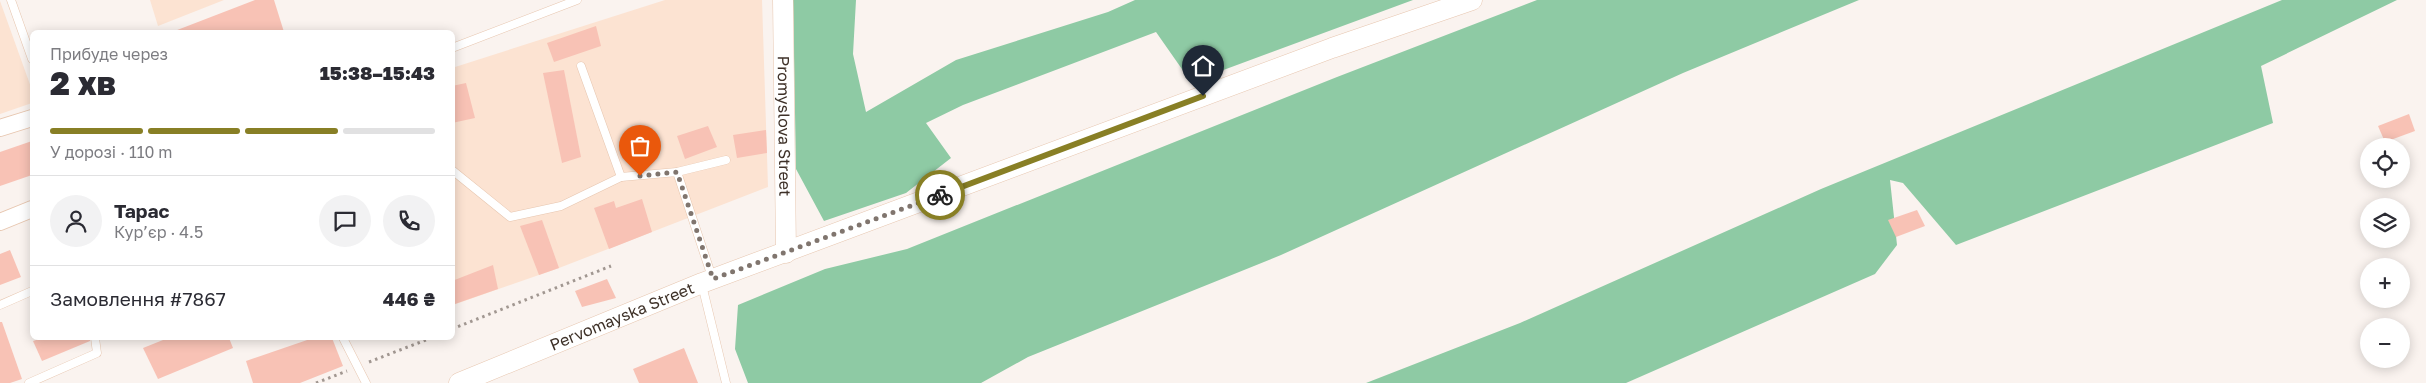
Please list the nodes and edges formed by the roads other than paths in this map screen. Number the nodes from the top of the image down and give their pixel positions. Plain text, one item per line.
1 (11, 0) edge
2 (577, 0) edge
3 (784, 0) edge
4 (1472, 0) edge
5 (455, 47) edge
6 (30, 53) edge
7 (581, 66) dead end
8 (30, 119) edge
9 (0, 128) edge
10 (726, 160) dead end
11 (455, 172) edge
12 (677, 172) junction
13 (620, 178) junction
14 (30, 210) edge
15 (0, 222) edge
16 (786, 253) junction
17 (707, 281) junction
18 (30, 292) edge
19 (0, 304) edge
20 (95, 340) edge
21 (344, 340) edge
22 (32, 382) edge
23 (723, 382) edge
24 (366, 383) edge
25 (459, 383) edge

1 - 6 lane
2 - 5 lane
3 - 16 street, Promyslova Street
4 - 16 street, Pervomayska Street
7 - 13 lane
8 - 9 street
10 - 12 lane
11 - 13 lane
12 - 13 lane
12 - 17 lane
14 - 15 street
16 - 17 street, Pervomayska Street
17 - 23 lane
17 - 25 street, Pervomayska Street
18 - 19 lane
20 - 22 lane
21 - 24 lane

